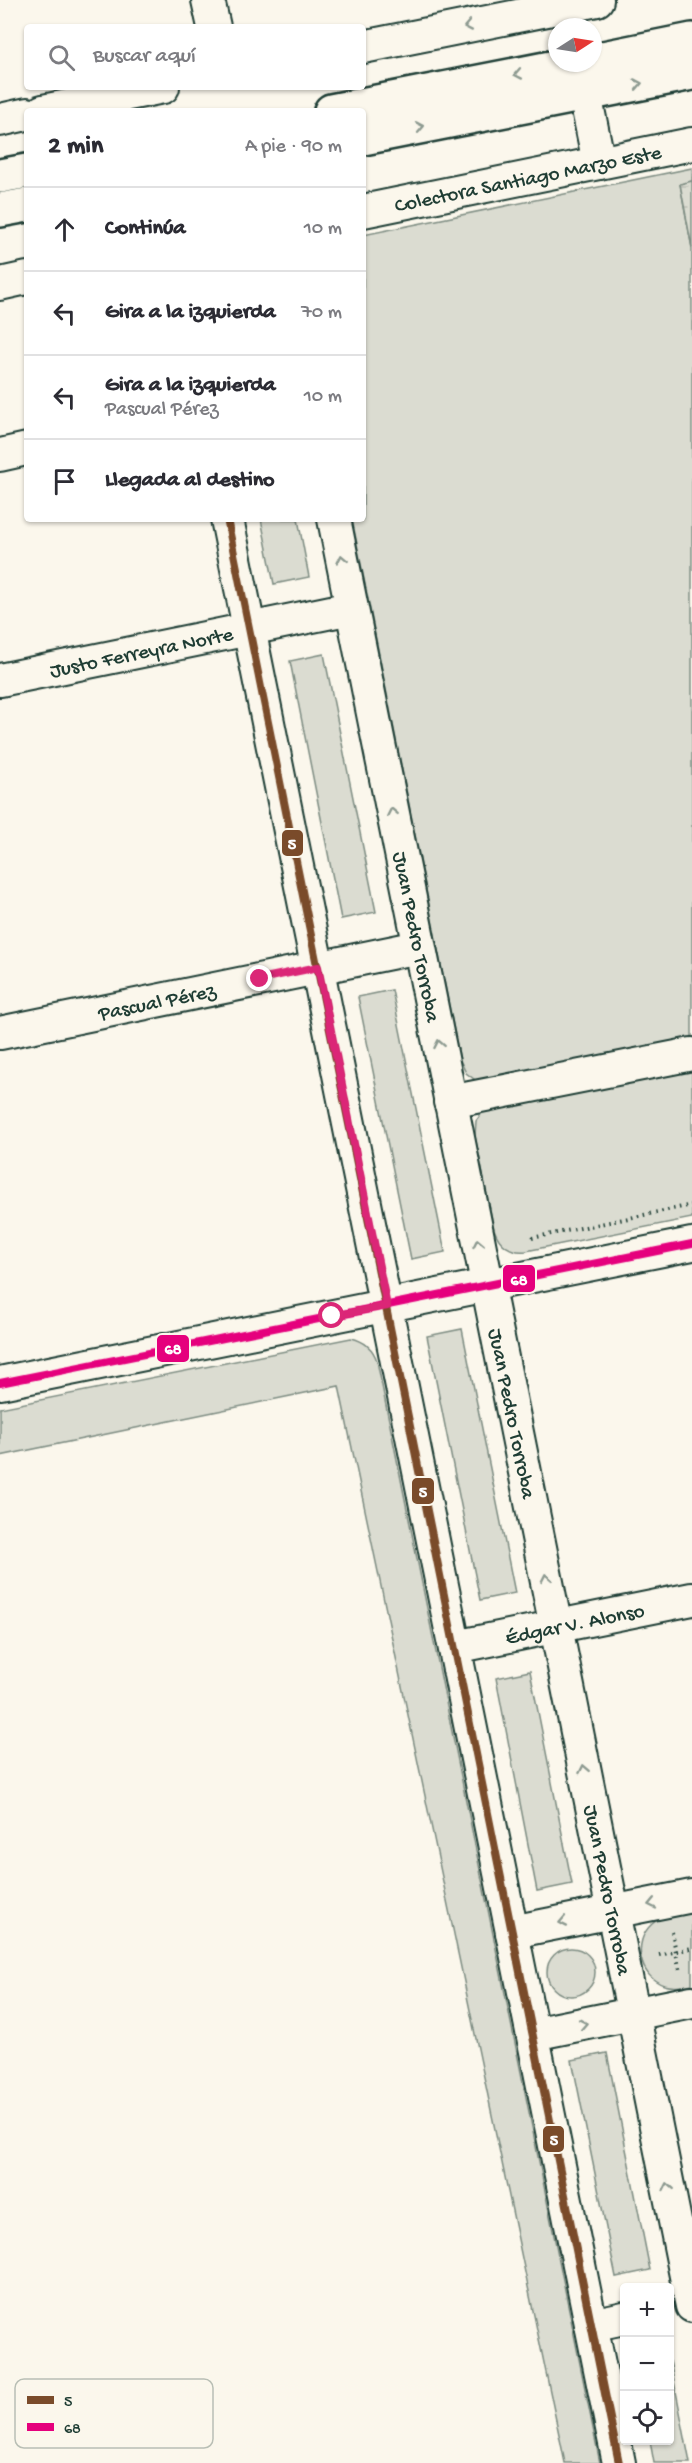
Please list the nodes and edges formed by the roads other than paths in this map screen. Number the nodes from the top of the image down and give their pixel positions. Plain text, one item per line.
1 (208, 0) edge
2 (597, 0) edge
3 (568, 17) edge
4 (213, 24) edge
5 (692, 40) edge
6 (366, 47) edge
7 (602, 58) edge
8 (548, 69) edge
9 (579, 72) edge
10 (692, 74) edge
11 (148, 90) edge
12 (585, 94) junction
13 (58, 108) edge
14 (346, 108) edge
15 (24, 115) edge
16 (0, 120) edge
17 (366, 137) edge
18 (692, 144) edge
19 (599, 163) junction
20 (24, 172) edge
21 (0, 176) edge
22 (24, 206) edge
23 (0, 210) edge
24 (366, 210) edge
25 (24, 279) edge
26 (0, 284) edge
27 (24, 450) edge
28 (0, 455) edge
29 (228, 522) edge
30 (335, 522) edge
31 (351, 608) junction
32 (249, 629) junction
33 (0, 680) edge
34 (419, 947) junction
35 (318, 967) junction
36 (0, 1033) edge
37 (692, 1054) edge
38 (450, 1102) junction
39 (692, 1244) edge
40 (487, 1285) junction
41 (387, 1306) junction
42 (0, 1383) edge
43 (692, 1599) edge
44 (555, 1627) junction
45 (455, 1647) junction
46 (692, 1896) edge
47 (613, 1912) junction
48 (512, 1932) junction
49 (686, 1988) edge
50 (633, 2014) junction
51 (533, 2034) junction
52 (692, 2305) edge
53 (674, 2308) edge
54 (620, 2319) edge
55 (591, 2325) junction
56 (619, 2463) edge

1 - 4 street
2 - 3 street
3 -> 6 street
5 - 7 highway
8 -> 14 highway
9 - 12 street
12 -> 10 highway
11 - 13 street
17 -> 12 highway
12 - 19 street
15 - 16 street
18 - 19 street, Colectora Santiago Marzo Este
19 - 24 street, Colectora Santiago Marzo Este
20 - 21 highway
22 - 23 highway
25 - 26 street
27 - 28 street
29 - 32 street
31 -> 30 street, Juan Pedro Torroba
31 - 32 street, Justo Ferreyra Norte
34 -> 31 street, Juan Pedro Torroba
32 - 33 street, Justo Ferreyra Norte
32 - 35 street
34 - 35 street, Pascual Pérez
38 -> 34 street, Juan Pedro Torroba
35 - 36 street, Pascual Pérez
35 - 41 street
37 - 38 street
40 -> 38 street, Juan Pedro Torroba
39 - 40 street
40 - 41 street
44 -> 40 street, Juan Pedro Torroba
41 - 42 street
41 - 45 street
43 - 44 street, Édgar V. Alonso
44 - 45 street, Édgar V. Alonso
47 -> 44 street, Juan Pedro Torroba
45 - 48 street
46 -> 47 street
47 -> 48 street
47 - 50 street, Juan Pedro Torroba
48 - 51 street
49 - 50 street
51 -> 50 street
52 -> 50 street, Juan Pedro Torroba
51 - 55 street
52 - 53 street
54 - 55 street
55 - 56 street

